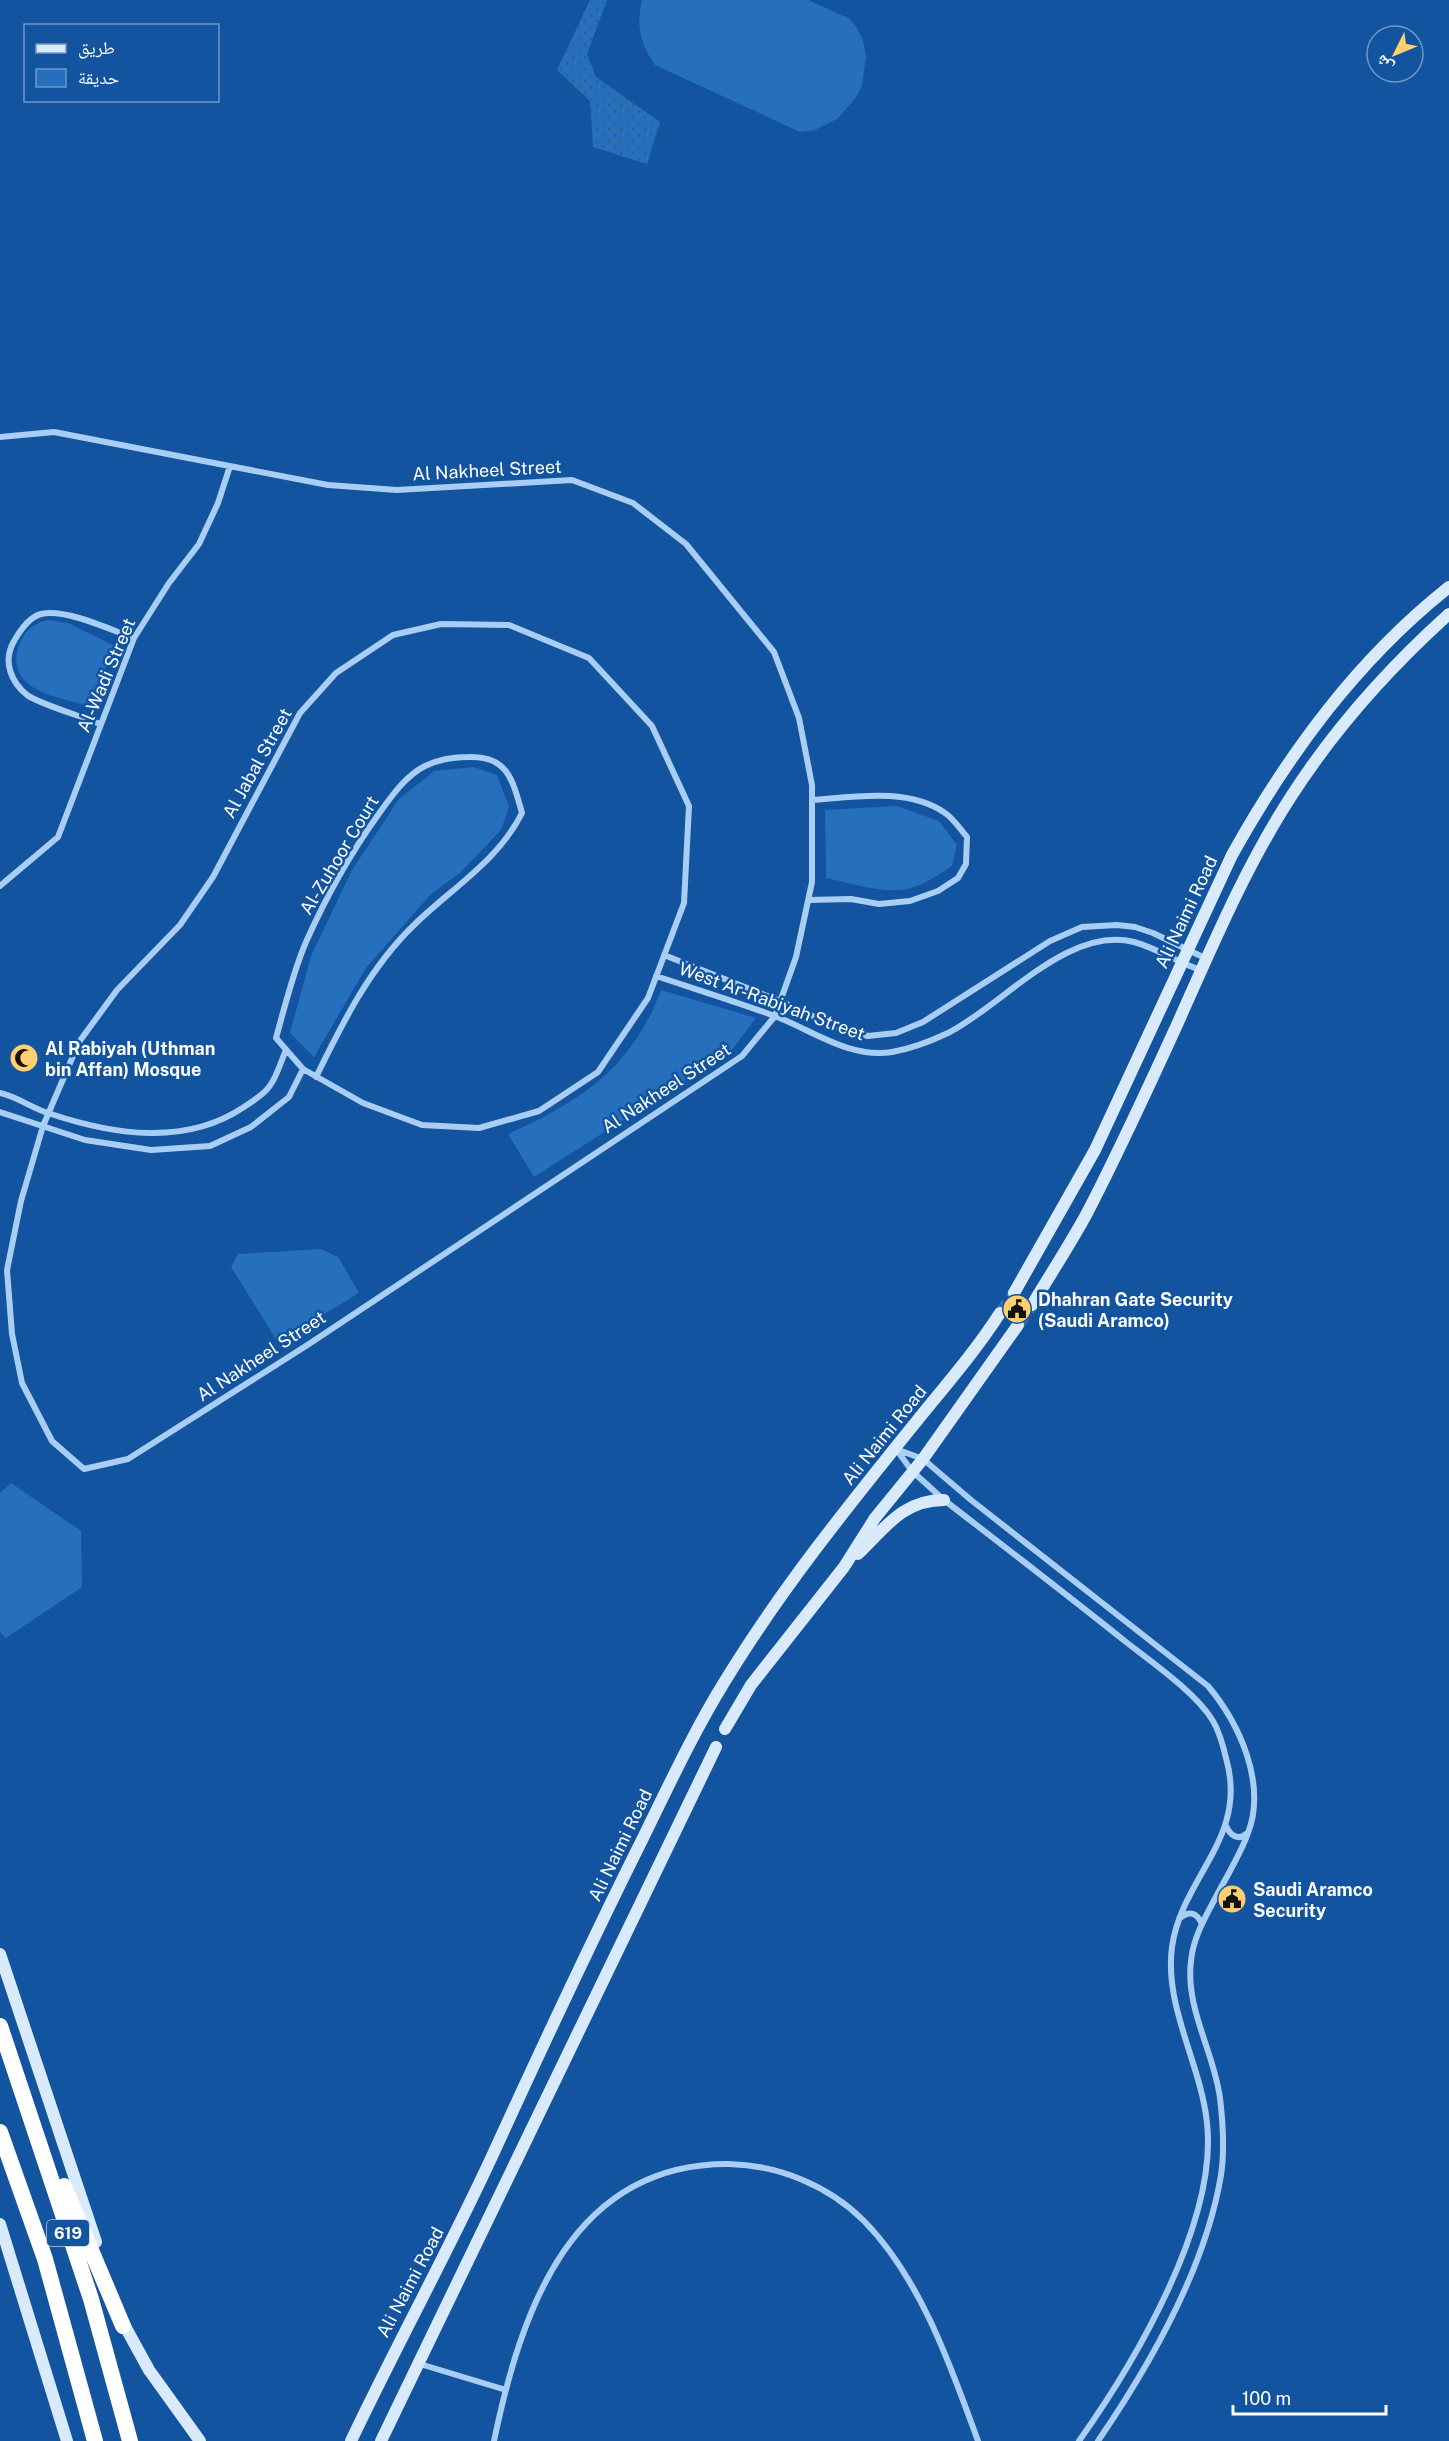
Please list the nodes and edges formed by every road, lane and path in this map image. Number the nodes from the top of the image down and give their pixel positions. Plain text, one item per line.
1 (0, 437) edge
2 (230, 466) junction
3 (1449, 587) edge
4 (1449, 614) edge
5 (134, 638) junction
6 (100, 724) junction
7 (812, 800) junction
8 (0, 886) edge
9 (808, 900) junction
10 (1188, 950) junction
11 (664, 955) junction
12 (1181, 964) junction
13 (1204, 965) junction
14 (656, 976) junction
15 (780, 1001) junction
16 (775, 1016) junction
17 (286, 1050) junction
18 (303, 1069) junction
19 (316, 1077) junction
20 (0, 1093) edge
21 (0, 1113) edge
22 (48, 1113) junction
23 (43, 1126) junction
24 (1029, 1268) junction
25 (1048, 1279) junction
26 (1014, 1293) tunnel mouth
27 (1032, 1305) tunnel mouth
28 (1000, 1313) tunnel mouth
29 (1018, 1325) tunnel mouth
30 (991, 1327) junction
31 (1009, 1339) junction
32 (896, 1449) junction
33 (923, 1459) junction
34 (912, 1471) junction
35 (944, 1500) junction
36 (844, 1567) junction
37 (725, 1729) dead end
38 (716, 1747) dead end
39 (1226, 1826) junction
40 (1248, 1833) junction
41 (1179, 1919) junction
42 (1202, 1924) junction
43 (0, 1954) edge
44 (0, 2026) edge
45 (8, 2049) junction
46 (0, 2132) edge
47 (0, 2224) edge
48 (123, 2326) junction
49 (420, 2364) junction
50 (506, 2390) junction
51 (978, 2439) edge
52 (67, 2441) edge
53 (93, 2441) edge
54 (130, 2441) edge
55 (200, 2441) edge
56 (351, 2441) edge
57 (381, 2441) edge
58 (494, 2441) edge
59 (1079, 2441) edge
60 (1098, 2441) edge

1 - 2 street, Al Nakheel Street
2 - 5 street, Al-Wadi Street
2 - 7 street, Al Nakheel Street
3 - 10 main road, Ali Naimi Road
4 - 13 main road
5 - 6 street, Al-Wadi Street
5 - 6 street
6 - 8 street, Al-Wadi Street
7 - 9 street, Al Nakheel Street
7 - 9 street
9 - 15 street, Al Nakheel Street
10 - 12 main road, Ali Naimi Road
10 - 13 street, West Ar-Rabiyah Street
10 - 15 street, West Ar-Rabiyah Street
11 - 14 street, Al Jabal Street
11 - 15 street, West Ar-Rabiyah Street
11 - 22 street, Al Jabal Street
12 - 13 street, West Ar-Rabiyah Street
12 - 16 street, West Ar-Rabiyah Street
12 - 24 main road, Ali Naimi Road
13 - 25 main road
14 - 16 street, West Ar-Rabiyah Street
14 - 19 street, Al Jabal Street
15 - 16 street, Al Nakheel Street
16 - 23 street, Al Nakheel Street
17 - 18 street, Al-Zuhoor Court
17 - 19 street, Al-Zuhoor Court
17 - 22 street
18 - 19 street, Al Jabal Street
18 - 23 street
20 - 22 street
21 - 23 street
22 - 23 street, Al Jabal Street
24 - 25 main road
24 - 26 main road, Ali Naimi Road
25 - 27 main road
28 - 30 main road, Ali Naimi Road
29 - 31 main road
30 - 31 main road
30 - 32 main road, Ali Naimi Road
31 - 33 main road
32 - 33 street
32 - 34 street
32 - 56 main road, Ali Naimi Road
33 - 34 main road
33 - 40 street
34 - 35 street
34 - 36 main road
35 - 36 main road
35 - 39 street
36 - 37 main road
38 - 49 main road
39 - 40 street
39 - 41 street
40 - 42 street
41 - 42 street
41 - 59 street
42 - 60 street
43 - 48 main road
44 - 45 highway, 619
45 - 48 highway
45 - 54 highway, 619
46 - 53 highway, 619
47 - 52 main road
48 - 55 main road
49 - 50 street
49 - 57 main road
50 - 51 street
50 - 58 street

